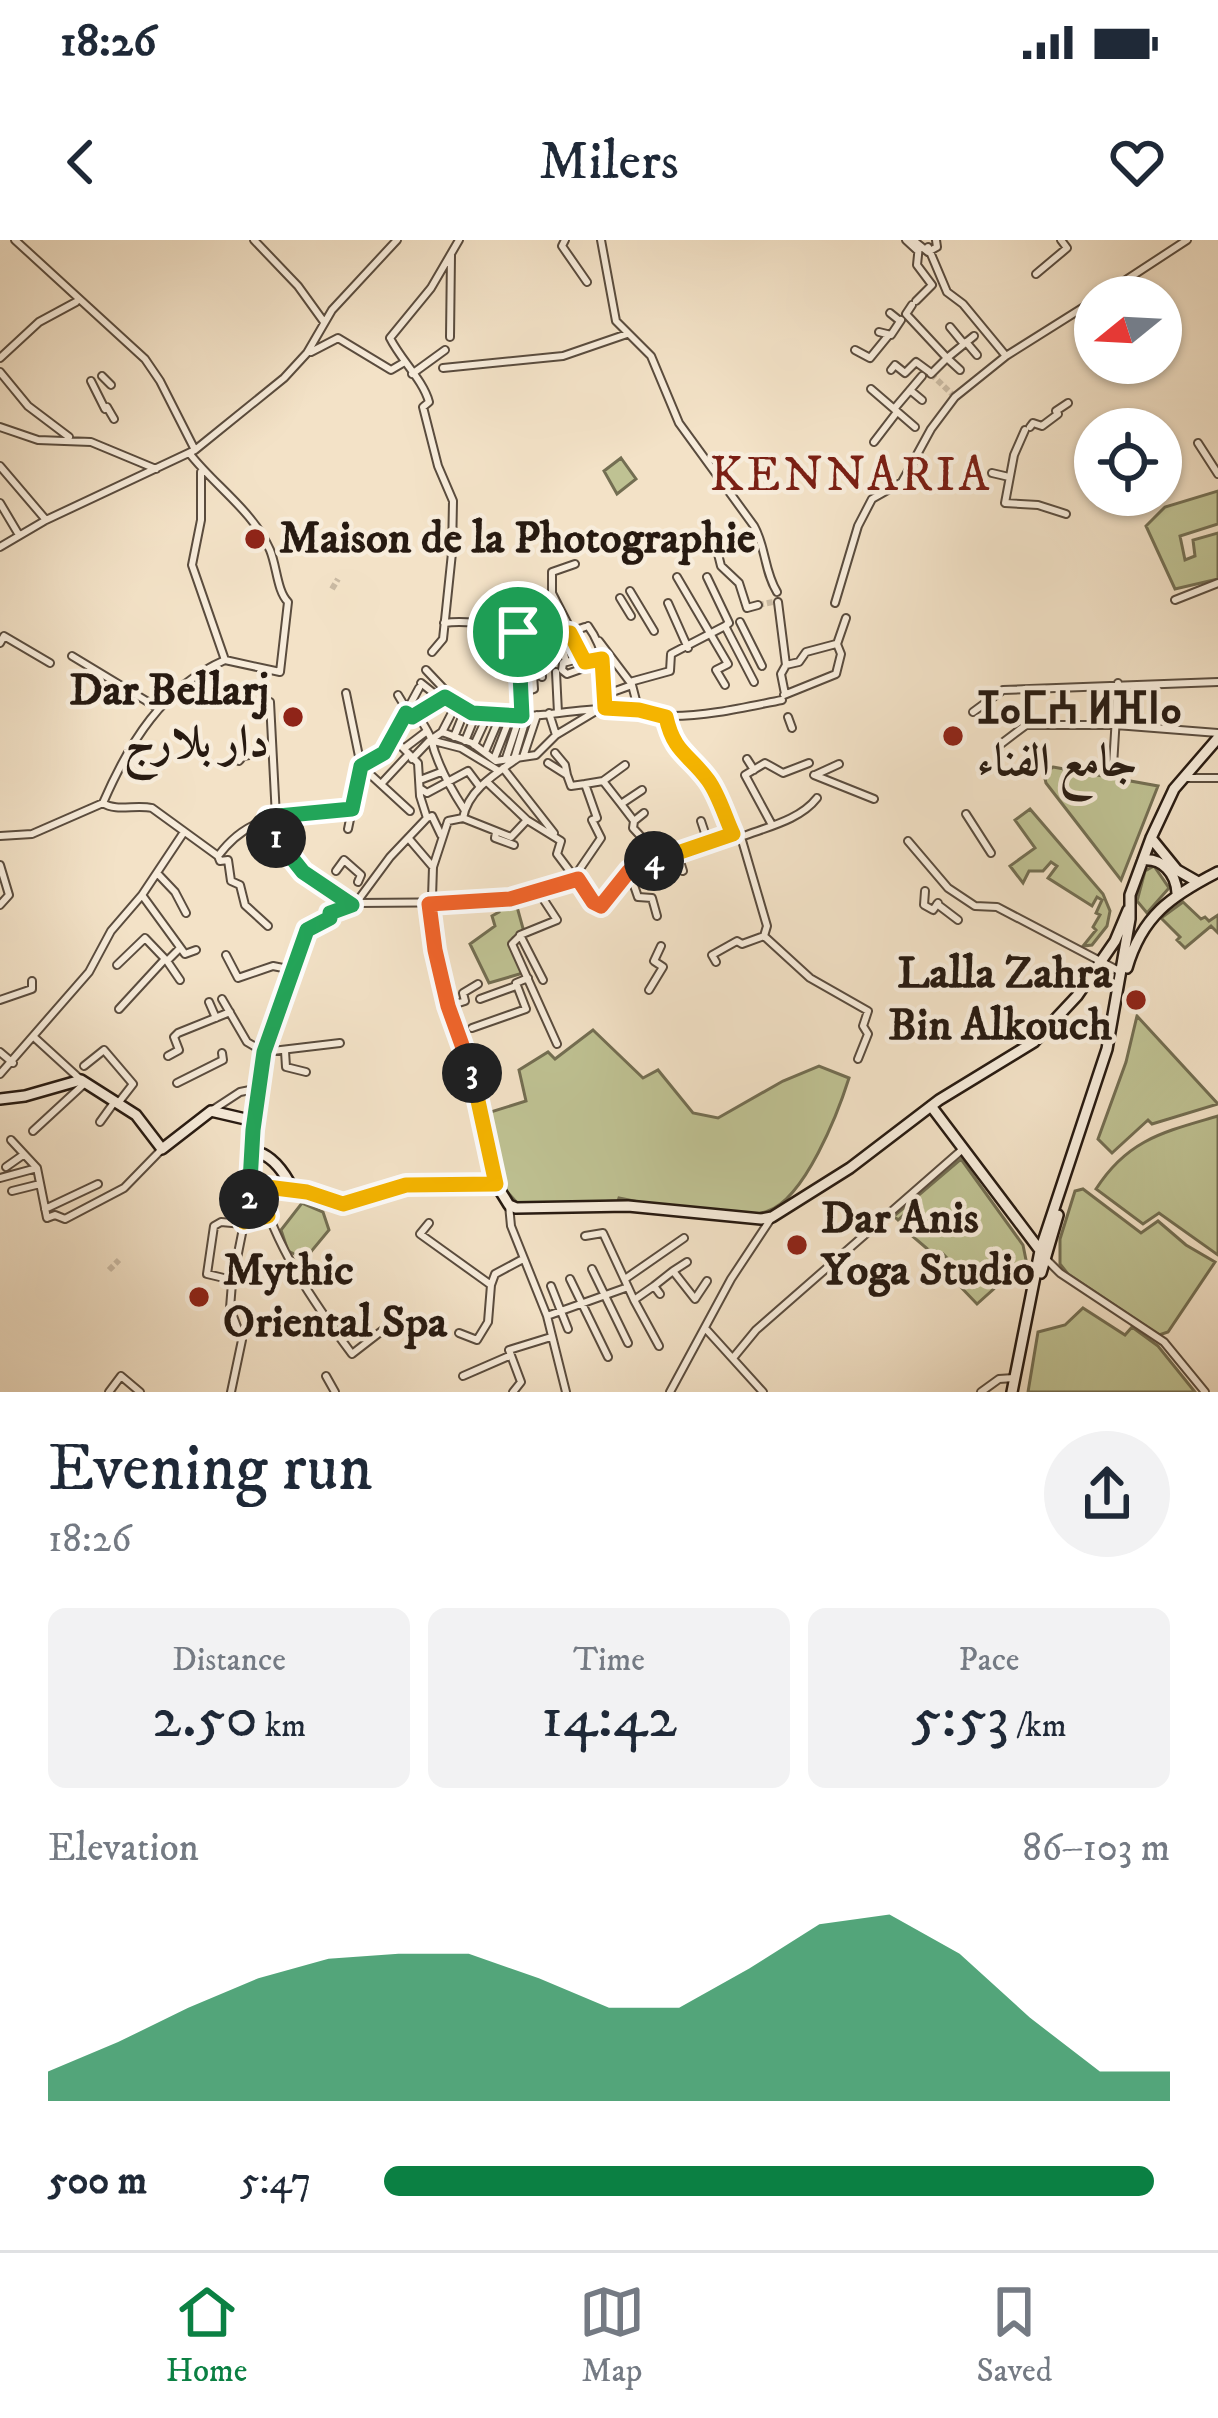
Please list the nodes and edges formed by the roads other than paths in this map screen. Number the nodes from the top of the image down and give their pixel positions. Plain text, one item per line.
1 (15, 240) edge
2 (254, 240) edge
3 (397, 240) edge
4 (459, 240) edge
5 (566, 240) edge
6 (601, 240) edge
7 (936, 240) edge
8 (1061, 240) edge
9 (1187, 240) edge
10 (919, 246) edge
11 (452, 255) junction
12 (1036, 274) dead end
13 (1135, 276) edge
14 (587, 282) dead end
15 (76, 301) junction
16 (890, 313) dead end
17 (1074, 316) edge
18 (903, 318) junction
19 (324, 322) junction
20 (950, 327) dead end
21 (879, 332) dead end
22 (627, 334) junction
23 (888, 336) junction
24 (974, 336) dead end
25 (450, 337) dead end
26 (965, 343) junction
27 (445, 350) dead end
28 (855, 350) dead end
29 (307, 353) junction
30 (977, 355) dead end
31 (1006, 356) junction
32 (0, 358) edge
33 (947, 358) junction
34 (403, 363) junction
35 (443, 368) dead end
36 (891, 370) dead end
37 (960, 370) dead end
38 (0, 371) edge
39 (927, 373) junction
40 (412, 374) junction
41 (103, 376) dead end
42 (92, 381) dead end
43 (111, 385) dead end
44 (872, 389) dead end
45 (910, 390) junction
46 (922, 400) dead end
47 (1068, 403) dead end
48 (896, 411) junction
49 (114, 418) dead end
50 (0, 427) edge
51 (915, 427) dead end
52 (72, 439) junction
53 (874, 442) dead end
54 (1198, 443) dead end
55 (193, 452) junction
56 (0, 466) edge
57 (201, 468) junction
58 (157, 469) junction
59 (992, 472) dead end
60 (1218, 474) edge
61 (1010, 477) junction
62 (0, 503) edge
63 (1066, 514) dead end
64 (46, 520) junction
65 (19, 535) junction
66 (0, 547) edge
67 (718, 554) dead end
68 (574, 564) dead end
69 (707, 577) dead end
70 (677, 578) dead end
71 (1218, 584) edge
72 (630, 591) dead end
73 (620, 598) dead end
74 (1175, 600) dead end
75 (668, 603) dead end
76 (835, 603) dead end
77 (758, 605) dead end
78 (632, 616) dead end
79 (846, 618) dead end
80 (740, 622) dead end
81 (444, 623) junction
82 (725, 626) junction
83 (654, 631) dead end
84 (518, 632) junction
85 (530, 633) junction
86 (571, 633) junction
87 (559, 634) junction
88 (710, 634) junction
89 (748, 636) junction
90 (2, 639) edge
91 (599, 640) junction
92 (734, 643) junction
93 (837, 644) junction
94 (688, 648) junction
95 (432, 652) dead end
96 (784, 654) junction
97 (802, 654) junction
98 (72, 656) dead end
99 (602, 659) junction
100 (225, 660) junction
101 (583, 660) junction
102 (50, 664) dead end
103 (786, 665) junction
104 (762, 666) dead end
105 (561, 668) junction
106 (426, 670) dead end
107 (538, 678) junction
108 (754, 682) dead end
109 (1218, 682) edge
110 (1118, 683) junction
111 (631, 684) junction
112 (725, 685) dead end
113 (346, 693) dead end
114 (522, 693) junction
115 (607, 694) junction
116 (398, 695) dead end
117 (784, 696) junction
118 (443, 698) junction
119 (467, 698) dead end
120 (270, 702) dead end
121 (158, 708) junction
122 (602, 709) junction
123 (408, 710) junction
124 (466, 710) junction
125 (639, 710) junction
126 (571, 711) junction
127 (973, 712) dead end
128 (553, 713) junction
129 (417, 715) junction
130 (488, 715) junction
131 (526, 716) junction
132 (500, 717) junction
133 (510, 717) junction
134 (666, 717) junction
135 (788, 717) dead end
136 (575, 723) junction
137 (1117, 725) junction
138 (792, 728) dead end
139 (442, 732) junction
140 (504, 733) junction
141 (556, 735) junction
142 (1218, 735) edge
143 (430, 737) junction
144 (393, 738) junction
145 (451, 739) junction
146 (520, 739) junction
147 (470, 743) junction
148 (997, 747) dead end
149 (485, 753) junction
150 (555, 753) dead end
151 (409, 754) junction
152 (747, 759) dead end
153 (239, 761) dead end
154 (505, 763) junction
155 (548, 763) dead end
156 (809, 763) dead end
157 (838, 764) dead end
158 (625, 765) dead end
159 (273, 766) junction
160 (361, 766) junction
161 (1112, 766) dead end
162 (754, 770) junction
163 (441, 772) junction
164 (567, 775) junction
165 (1218, 778) edge
166 (1182, 779) junction
167 (603, 781) junction
168 (448, 783) junction
169 (382, 784) junction
170 (420, 784) junction
171 (483, 784) junction
172 (585, 784) junction
173 (642, 790) dead end
174 (505, 797) junction
175 (817, 798) dead end
176 (874, 799) dead end
177 (103, 802) junction
178 (621, 804) junction
179 (352, 809) junction
180 (464, 814) junction
181 (644, 814) dead end
182 (966, 814) dead end
183 (272, 817) junction
184 (427, 818) junction
185 (527, 820) junction
186 (634, 821) junction
187 (701, 821) dead end
188 (772, 825) junction
189 (419, 826) junction
190 (517, 826) junction
191 (348, 829) dead end
192 (184, 832) junction
193 (496, 832) junction
194 (529, 834) dead end
195 (442, 835) junction
196 (556, 835) junction
197 (737, 835) junction
198 (1, 836) edge
199 (1150, 838) junction
200 (410, 840) junction
201 (908, 841) dead end
202 (708, 842) junction
203 (514, 845) dead end
204 (677, 852) junction
205 (991, 853) dead end
206 (218, 856) junction
207 (1142, 860) junction
208 (0, 866) edge
209 (641, 866) junction
210 (433, 867) junction
211 (336, 871) dead end
212 (629, 871) junction
213 (683, 871) dead end
214 (1218, 872) edge
215 (157, 873) junction
216 (577, 877) junction
217 (1198, 882) junction
218 (358, 883) dead end
219 (538, 891) junction
220 (926, 891) dead end
221 (1177, 892) junction
222 (142, 895) junction
223 (354, 904) junction
224 (429, 904) junction
225 (0, 905) edge
226 (1129, 910) junction
227 (186, 913) dead end
228 (657, 916) dead end
229 (958, 920) dead end
230 (268, 926) dead end
231 (520, 935) junction
232 (764, 936) junction
233 (661, 946) dead end
234 (179, 949) junction
235 (196, 950) dead end
236 (226, 955) dead end
237 (166, 960) junction
238 (716, 962) dead end
239 (1100, 962) junction
240 (117, 965) dead end
241 (293, 970) junction
242 (1122, 973) junction
243 (528, 978) junction
244 (180, 980) dead end
245 (543, 980) dead end
246 (32, 981) dead end
247 (444, 981) junction
248 (478, 984) dead end
249 (433, 985) dead end
250 (517, 985) junction
251 (649, 990) dead end
252 (222, 999) dead end
253 (480, 999) dead end
254 (0, 1000) edge
255 (209, 1002) dead end
256 (448, 1006) junction
257 (118, 1010) dead end
258 (230, 1012) junction
259 (216, 1018) junction
260 (472, 1028) dead end
261 (35, 1037) junction
262 (340, 1042) dead end
263 (557, 1044) dead end
264 (285, 1051) junction
265 (0, 1052) edge
266 (264, 1052) junction
267 (222, 1053) dead end
268 (168, 1056) dead end
269 (858, 1059) dead end
270 (13, 1063) junction
271 (84, 1066) dead end
272 (306, 1072) dead end
273 (0, 1074) edge
274 (83, 1081) junction
275 (177, 1083) dead end
276 (257, 1089) junction
277 (0, 1099) edge
278 (115, 1104) junction
279 (931, 1106) junction
280 (211, 1111) junction
281 (254, 1121) junction
282 (100, 1122) dead end
283 (33, 1131) dead end
284 (11, 1140) dead end
285 (964, 1148) junction
286 (162, 1149) junction
287 (251, 1150) junction
288 (24, 1154) junction
289 (6, 1167) edge
290 (37, 1168) junction
291 (0, 1178) edge
292 (40, 1184) junction
293 (98, 1184) dead end
294 (496, 1184) junction
295 (255, 1185) junction
296 (289, 1188) junction
297 (12, 1190) dead end
298 (509, 1205) junction
299 (229, 1210) dead end
300 (46, 1213) junction
301 (268, 1216) junction
302 (772, 1217) junction
303 (226, 1222) junction
304 (429, 1222) dead end
305 (243, 1223) junction
306 (585, 1236) dead end
307 (684, 1238) dead end
308 (1043, 1254) junction
309 (523, 1259) junction
310 (687, 1262) dead end
311 (592, 1269) dead end
312 (674, 1271) junction
313 (570, 1279) dead end
314 (232, 1280) junction
315 (707, 1281) dead end
316 (626, 1283) junction
317 (490, 1286) junction
318 (551, 1286) dead end
319 (605, 1296) junction
320 (634, 1300) junction
321 (583, 1304) junction
322 (561, 1311) junction
323 (547, 1316) junction
324 (568, 1328) dead end
325 (704, 1328) junction
326 (383, 1330) dead end
327 (459, 1333) dead end
328 (551, 1336) junction
329 (628, 1343) dead end
330 (659, 1346) dead end
331 (509, 1356) junction
332 (608, 1357) dead end
333 (733, 1358) junction
334 (326, 1376) dead end
335 (463, 1376) dead end
336 (1015, 1378) junction
337 (760, 1391) edge
338 (110, 1392) edge
339 (140, 1392) edge
340 (231, 1392) edge
341 (335, 1392) edge
342 (513, 1392) edge
343 (566, 1392) edge
344 (670, 1392) edge
345 (981, 1392) edge
346 (1014, 1392) edge
347 (1205, 1392) edge

1 - 15 street
2 - 19 street
3 - 19 street
4 - 11 street
5 - 14 street
6 - 22 street
7 - 10 street
8 - 12 street
9 - 13 street
10 - 18 street
10 - 31 street
11 - 25 street
11 - 34 street
15 - 32 street
15 - 55 street
16 - 18 street
17 - 31 street
18 - 23 street
18 - 33 street
19 - 29 street
20 - 26 street
21 - 23 street
22 - 35 street
22 - 96 street
23 - 28 street
24 - 26 street
26 - 30 street
26 - 33 street
27 - 40 street
29 - 34 street
29 - 55 street
31 - 76 street
33 - 37 street
33 - 39 street
34 - 40 street
36 - 39 street
38 - 52 street
39 - 45 street
40 - 81 street
41 - 43 street
42 - 49 street
44 - 48 street
45 - 46 street
45 - 48 street
47 - 61 street
48 - 51 street
48 - 53 street
50 - 52 street
52 - 58 street
54 - 60 street
55 - 57 street
55 - 58 street
56 - 64 street
57 - 100 street
57 - 100 street
58 - 64 street
59 - 61 street
61 - 63 street
62 - 65 street
64 - 65 street
65 - 66 street
67 - 77 street
68 - 86 street
69 - 82 street
70 - 88 street
71 - 74 street
72 - 83 street
73 - 78 street
75 - 94 street
79 - 93 street
80 - 89 street
81 - 84 street
81 - 95 street
82 - 88 street
82 - 92 street
84 - 85 street
84 - 114 street
85 - 87 street
85 - 107 street
86 - 87 street
86 - 91 street
86 - 101 street
87 - 105 street
88 - 94 street
88 - 112 street
89 - 92 street
89 - 104 street
90 - 102 street
91 - 99 street
91 - 111 street
92 - 108 street
93 - 97 street
93 - 117 street
94 - 111 street
96 - 97 street
96 - 103 street
97 - 103 street
98 - 121 street
99 - 101 street
99 - 115 street
100 - 121 street
101 - 105 street
103 - 117 street
105 - 107 street
105 - 128 street
106 - 118 street
107 - 114 street
109 - 110 street
110 - 127 street
110 - 137 street
111 - 115 street
111 - 125 street
113 - 160 street
114 - 131 street
115 - 122 street
116 - 123 street
117 - 134 street
118 - 123 street
118 - 124 street
118 - 129 street
119 - 124 street
120 - 159 street
121 - 177 street
122 - 125 street
122 - 126 street
122 - 136 street
123 - 129 street
123 - 144 street
124 - 130 street
124 - 139 street
124 - 145 street
124 - 147 street
125 - 134 street
126 - 128 street
126 - 136 street
128 - 131 street
128 - 141 street
129 - 143 street
130 - 132 street
130 - 147 street
131 - 133 street
131 - 146 street
131 - 146 street
132 - 133 street
132 - 149 street
133 - 140 street
134 - 197 street
135 - 138 street
136 - 141 street
137 - 142 street
137 - 148 street
137 - 161 street
139 - 143 street
139 - 145 street
140 - 146 street
140 - 154 street
141 - 154 street
142 - 166 street
143 - 145 street
143 - 151 street
143 - 163 street
144 - 151 street
144 - 160 street
145 - 147 street
145 - 154 street
146 - 154 street
147 - 149 street
149 - 154 street
150 - 164 street
151 - 169 street
151 - 170 street
152 - 162 street
153 - 159 street
154 - 171 street
154 - 174 street
154 - 196 street
155 - 164 street
156 - 162 street
157 - 176 street
158 - 167 street
159 - 183 street
160 - 169 street
160 - 179 street
162 - 188 street
163 - 168 street
163 - 170 street
164 - 172 street
165 - 166 street
166 - 199 street
167 - 172 street
167 - 178 street
168 - 170 street
168 - 171 street
168 - 180 street
169 - 189 street
170 - 184 street
171 - 174 street
171 - 180 street
172 - 216 street
173 - 178 street
174 - 185 street
175 - 188 street
177 - 192 street
177 - 198 street
178 - 186 street
179 - 183 street
179 - 191 street
180 - 193 street
180 - 195 street
181 - 186 street
182 - 205 street
183 - 206 street
183 - 223 street
184 - 189 street
184 - 195 street
185 - 190 street
185 - 196 street
186 - 209 street
187 - 202 street
188 - 197 street
189 - 200 street
190 - 193 street
190 - 194 street
192 - 206 street
192 - 215 street
193 - 203 street
195 - 210 street
196 - 216 street
197 - 202 street
197 - 232 street
199 - 207 street
199 - 217 street
200 - 210 street
200 - 223 street
201 - 239 street
202 - 204 street
204 - 209 street
204 - 213 street
206 - 230 street
207 - 221 street
207 - 226 street
208 - 225 street
209 - 212 street
210 - 224 street
211 - 218 street
212 - 216 street
212 - 228 street
214 - 217 street
215 - 222 street
215 - 227 street
216 - 219 street
217 - 221 street
219 - 224 street
219 - 231 street
220 - 229 street
221 - 308 street
222 - 234 street
222 - 261 street
223 - 224 street
223 - 241 street
224 - 247 street
226 - 239 street
226 - 242 street
231 - 243 street
231 - 245 street
232 - 238 street
232 - 269 street
233 - 251 street
234 - 235 street
234 - 237 street
236 - 241 street
237 - 240 street
237 - 244 street
237 - 257 street
239 - 242 street
239 - 279 street
241 - 266 street
242 - 308 street
243 - 250 street
243 - 263 street
246 - 254 street
247 - 249 street
247 - 256 street
248 - 256 street
250 - 253 street
250 - 260 street
252 - 258 street
255 - 259 street
256 - 294 street
258 - 259 street
258 - 266 street
259 - 268 street
261 - 270 street
261 - 274 street
262 - 264 street
264 - 266 street
264 - 272 street
265 - 270 street
266 - 276 street
267 - 275 street
270 - 273 street
271 - 278 street
274 - 277 street
274 - 278 street
274 - 283 street
276 - 280 street
276 - 281 street
278 - 282 street
278 - 286 street
279 - 285 street
279 - 302 street
280 - 281 street
280 - 286 street
281 - 287 street
284 - 288 street
285 - 308 street
285 - 333 street
286 - 300 street
287 - 295 street
287 - 296 street
288 - 289 street
288 - 290 street
289 - 290 street
289 - 291 street
290 - 292 street
292 - 297 street
292 - 300 street
293 - 300 street
294 - 296 street
294 - 298 street
295 - 296 street
295 - 301 street
295 - 305 street
298 - 302 street
298 - 309 street
299 - 303 street
301 - 305 street
301 - 326 street
302 - 325 street
303 - 305 street
303 - 314 street
304 - 317 street
305 - 314 street
306 - 316 street
307 - 316 street
308 - 336 street
308 - 347 street
309 - 317 street
309 - 323 street
310 - 312 street
311 - 319 street
312 - 315 street
312 - 320 street
313 - 321 street
314 - 340 street
316 - 319 street
316 - 320 street
317 - 327 street
318 - 322 street
319 - 321 street
319 - 329 street
320 - 330 street
321 - 322 street
321 - 332 street
322 - 323 street
322 - 324 street
323 - 328 street
325 - 333 street
325 - 344 street
328 - 331 street
328 - 343 street
331 - 335 street
331 - 342 street
333 - 337 street
334 - 341 street
336 - 345 street
336 - 346 street
338 - 339 street

